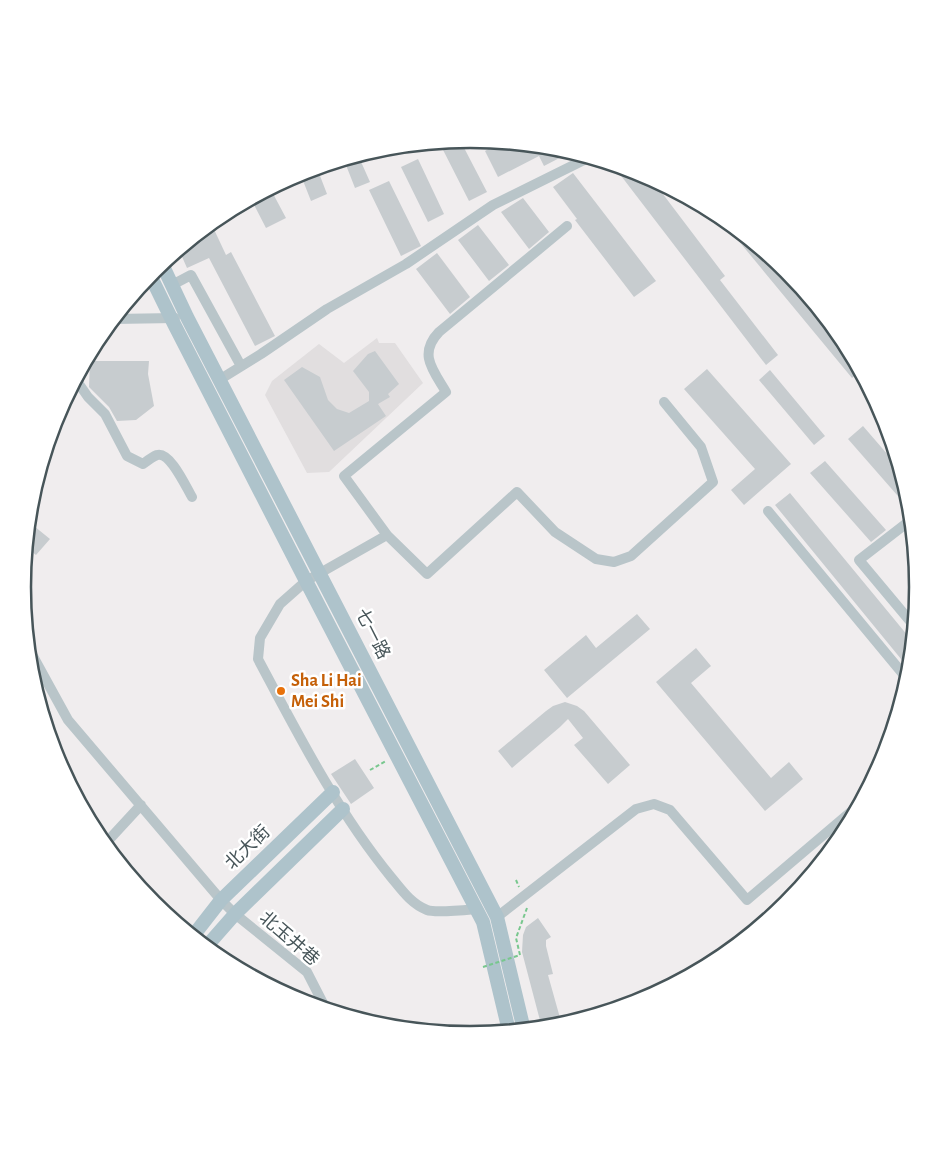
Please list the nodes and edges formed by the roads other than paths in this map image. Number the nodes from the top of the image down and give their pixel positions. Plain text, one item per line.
1 (580, 162) edge
2 (567, 226) dead end
3 (165, 271) edge
4 (154, 283) edge
5 (172, 285) junction
6 (187, 317) junction
7 (171, 318) junction
8 (123, 319) edge
9 (242, 366) junction
10 (219, 380) junction
11 (80, 386) edge
12 (664, 402) dead end
13 (192, 496) dead end
14 (768, 511) dead end
15 (905, 525) edge
16 (387, 535) junction
17 (319, 573) junction
18 (306, 581) junction
19 (909, 619) edge
20 (39, 667) edge
21 (901, 672) edge
22 (333, 792) junction
23 (141, 805) junction
24 (343, 809) junction
25 (845, 817) edge
26 (110, 838) edge
27 (221, 900) junction
28 (476, 909) junction
29 (235, 914) junction
30 (497, 917) junction
31 (198, 931) edge
32 (211, 941) edge
33 (321, 1000) edge
34 (522, 1023) edge
35 (507, 1024) edge

1 - 9 street
2 - 16 street
3 - 5 main road, 七一路
4 - 7 main road, 七一路
5 - 6 main road, 七一路
5 - 9 street
6 - 7 street
6 - 10 main road, 七一路
7 - 8 street
7 - 18 main road, 七一路
9 - 10 street
10 - 17 main road, 七一路
11 - 13 street
12 - 16 street
14 - 21 street
15 - 19 street
16 - 17 street
17 - 18 street
17 - 30 main road, 七一路
18 - 22 street
18 - 28 main road, 七一路
20 - 23 street, 北玉井巷
22 - 24 street
22 - 27 main road, 北大街
23 - 26 street
23 - 27 street, 北玉井巷
24 - 28 street
24 - 29 main road
25 - 30 street
27 - 29 street, 北玉井巷
27 - 31 main road, 北大街
28 - 35 main road, 七一路
29 - 32 main road
29 - 33 street, 北玉井巷
30 - 34 main road, 七一路

